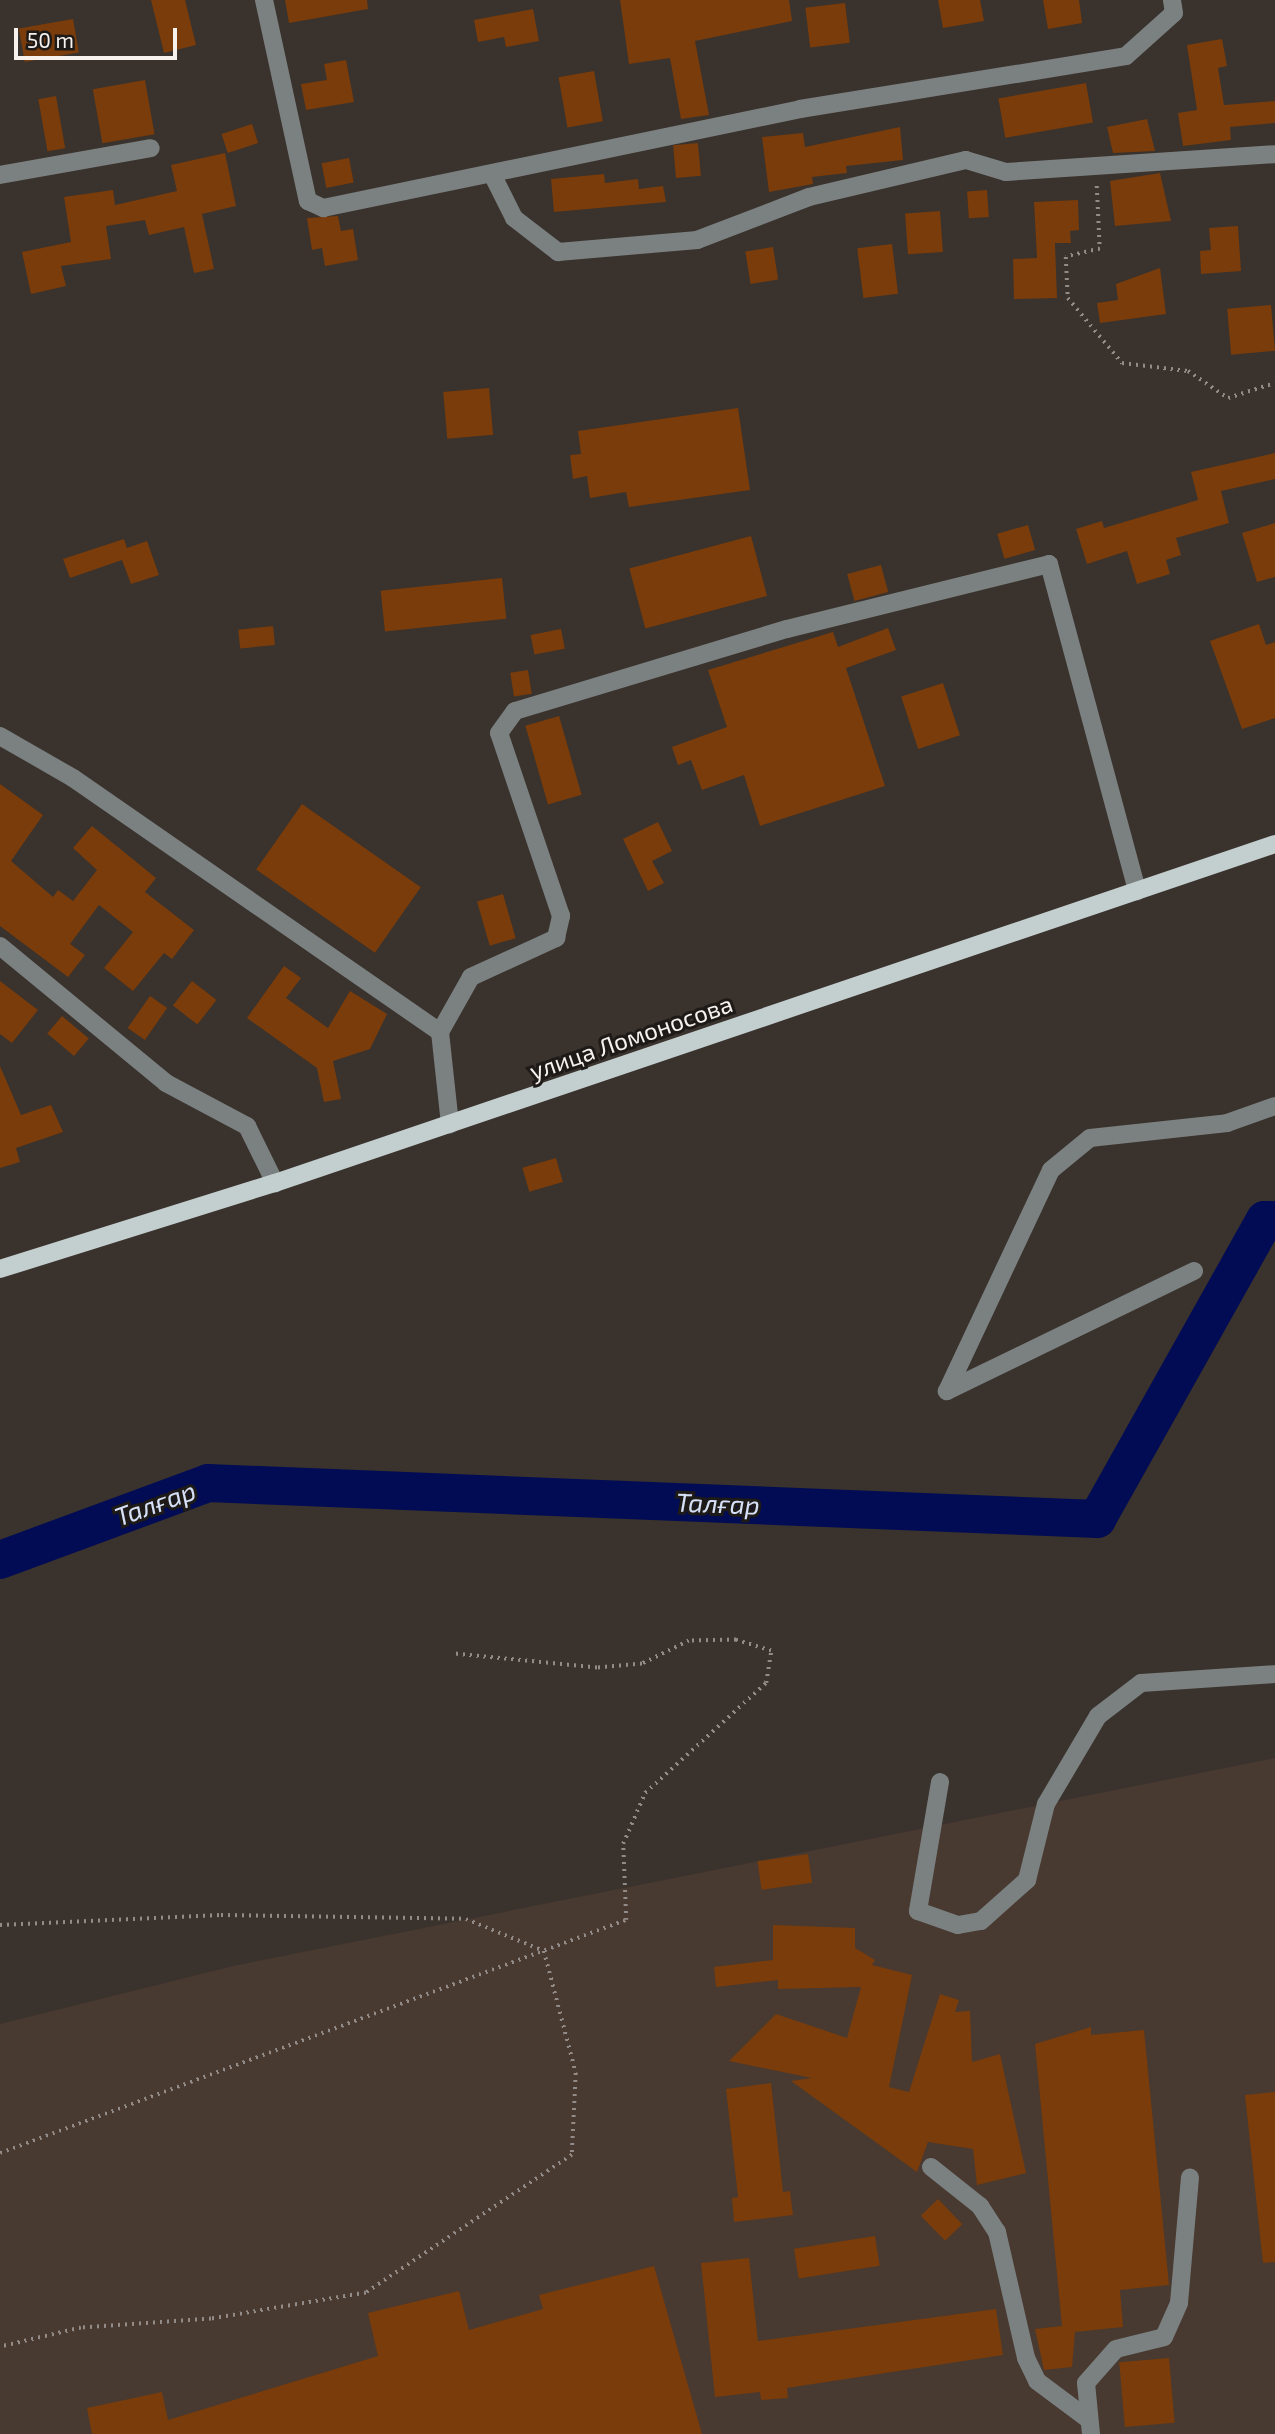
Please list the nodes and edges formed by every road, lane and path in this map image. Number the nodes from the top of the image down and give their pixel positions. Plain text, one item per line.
1 (264, 0) edge
2 (1172, 0) edge
3 (151, 148) dead end
4 (1275, 154) edge
5 (1096, 163) junction
6 (492, 174) junction
7 (0, 175) edge
8 (1275, 383) edge
9 (0, 736) edge
10 (1275, 844) edge
11 (1137, 891) junction
12 (0, 946) edge
13 (440, 1032) junction
14 (1275, 1106) edge
15 (450, 1124) junction
16 (275, 1183) junction
17 (0, 1269) edge
18 (1194, 1271) dead end
19 (455, 1654) dead end
20 (1275, 1674) edge
21 (940, 1782) dead end
22 (0, 1925) edge
23 (544, 1951) junction
24 (0, 2153) edge
25 (931, 2166) dead end
26 (1190, 2177) dead end
27 (0, 2347) edge
28 (1090, 2427) edge

1 - 6 street
2 - 6 street
3 - 7 street
4 - 5 street
5 - 6 street
5 - 8 path
9 - 13 street
10 - 11 main road, улица Ломоносова
11 - 13 street
11 - 15 main road, улица Ломоносова
12 - 16 street
13 - 15 street
14 - 18 street
15 - 16 main road, улица Ломоносова
16 - 17 main road, улица Ломоносова
19 - 23 path
20 - 21 street
22 - 23 path
23 - 24 path
23 - 27 path
25 - 28 street
26 - 28 street

